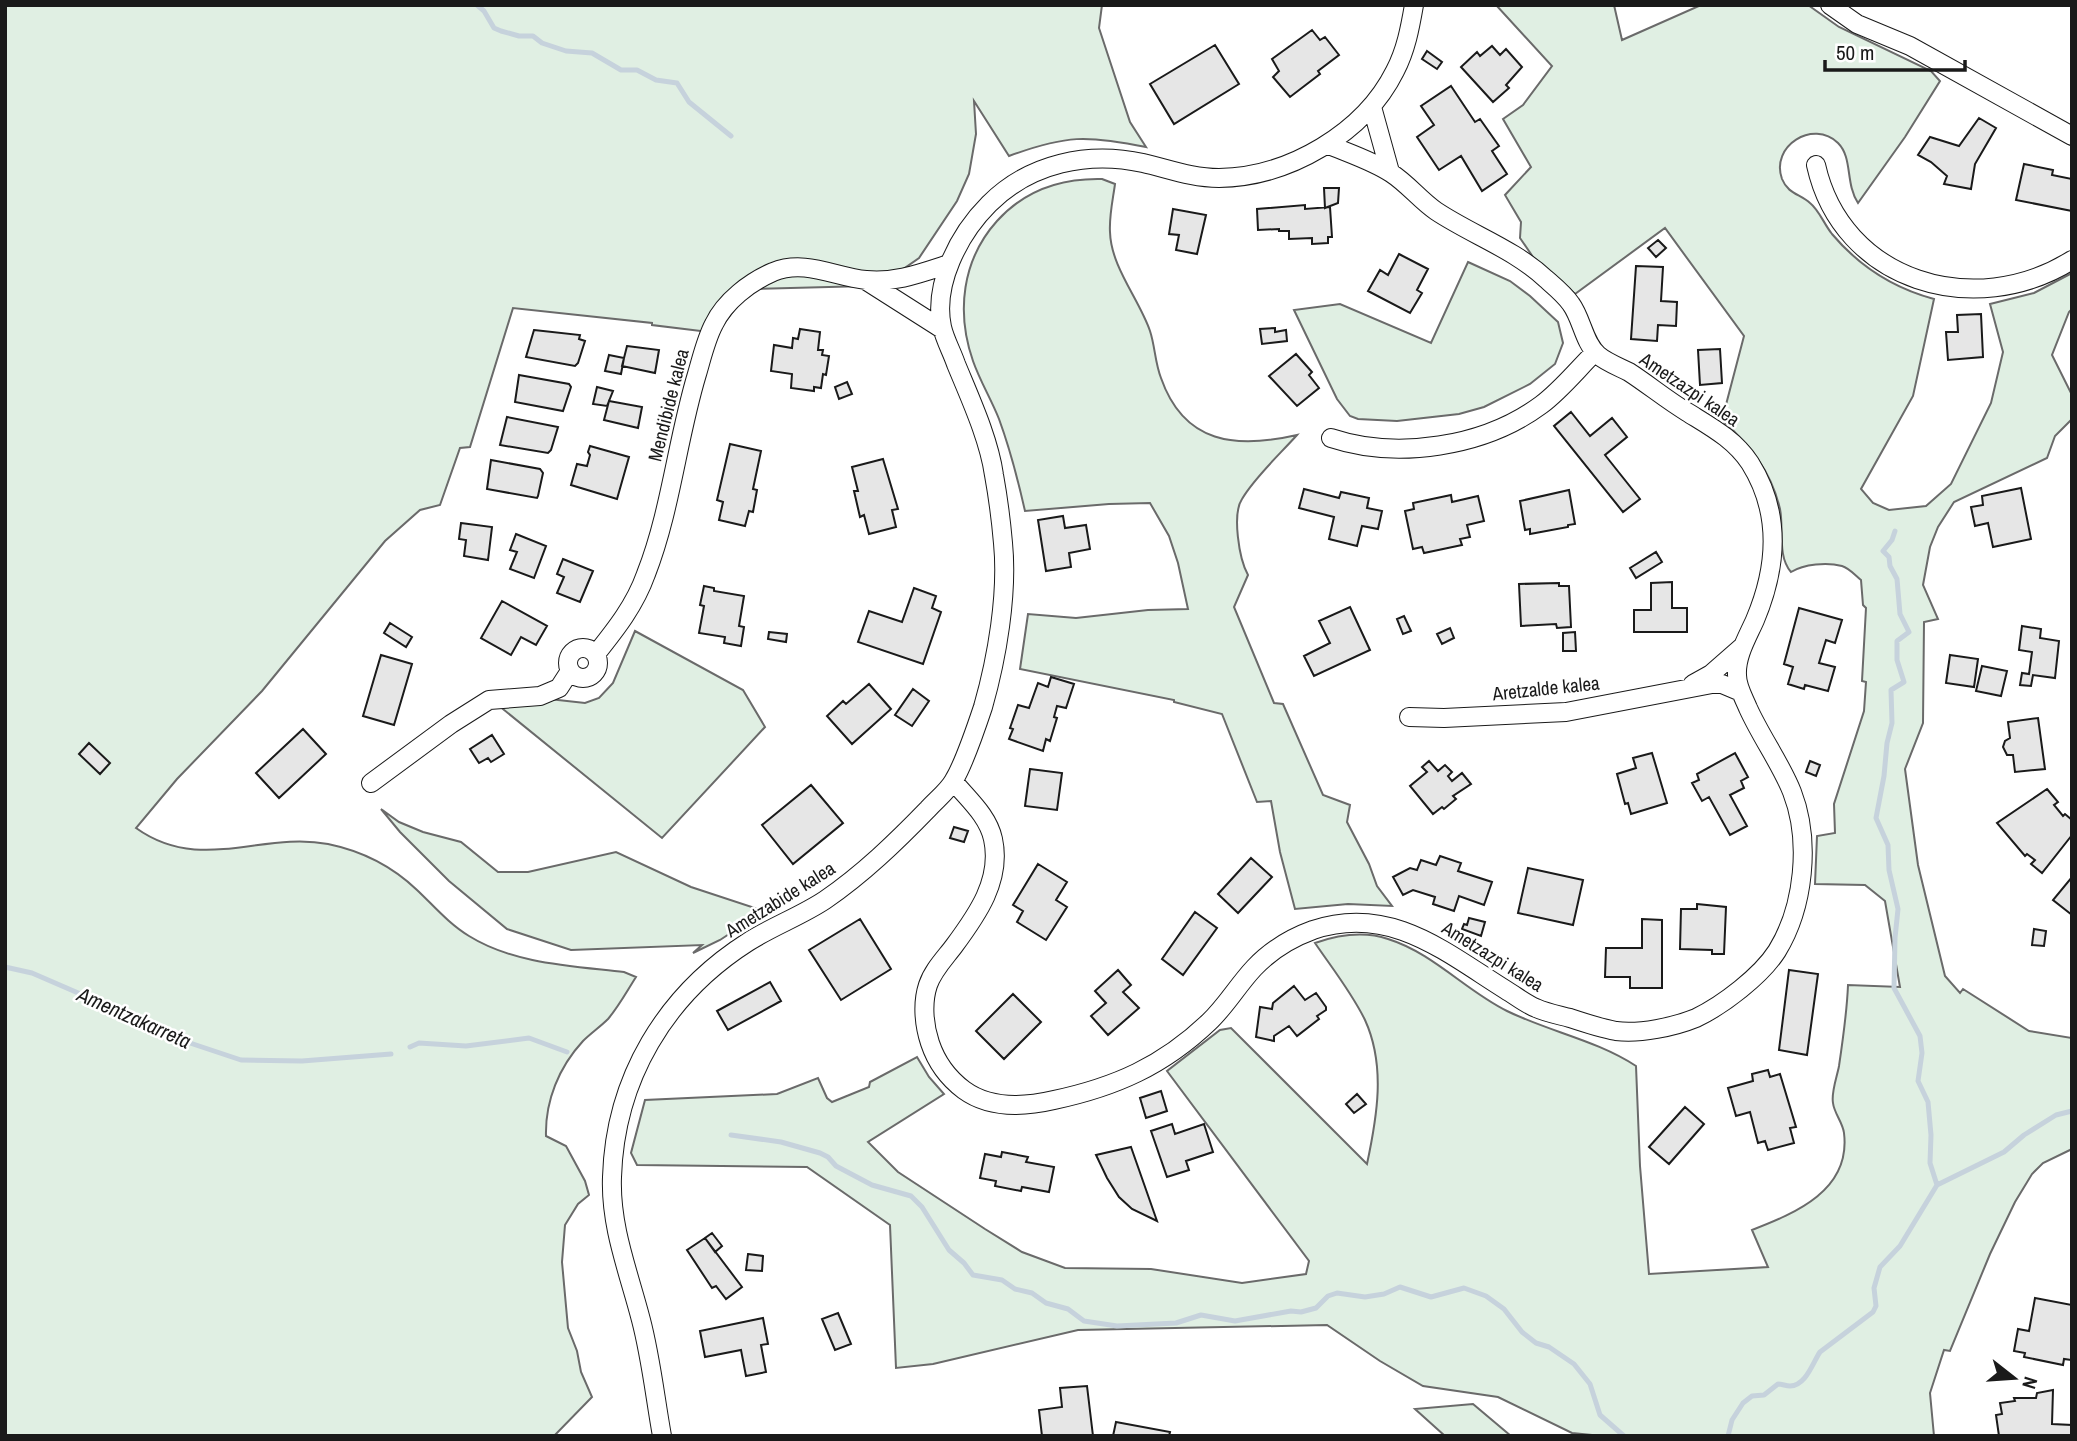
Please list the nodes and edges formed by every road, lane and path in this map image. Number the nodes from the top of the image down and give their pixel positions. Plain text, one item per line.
1 (1414, 5) edge
2 (1830, 5) edge
3 (1372, 107) junction
4 (2072, 136) edge
5 (1327, 144) junction
6 (1816, 165) dead end
7 (1390, 172) junction
8 (2072, 260) edge
9 (949, 264) junction
10 (866, 280) junction
11 (942, 329) junction
12 (1594, 353) junction
13 (1331, 438) dead end
14 (1744, 645) junction
15 (1687, 688) junction
16 (1741, 692) junction
17 (1409, 717) dead end
18 (954, 782) junction
19 (371, 783) dead end
20 (662, 1436) edge

1 - 3 street
2 - 4 street
3 - 5 street
3 - 7 street
5 - 7 street
5 - 9 street
6 - 8 street
7 - 12 street
9 - 10 street
9 - 11 street
10 - 11 street
10 - 19 street, Mendibide kalea
11 - 18 street, Ametzabide kalea
12 - 13 street
12 - 14 street, Ametzazpi kalea
14 - 15 street, Aretzalde kalea
14 - 16 street, Ametzazpi kalea
15 - 16 street, Aretzalde kalea
15 - 17 street, Aretzalde kalea
16 - 18 street, Ametzazpi kalea
18 - 20 street, Ametzabide kalea

